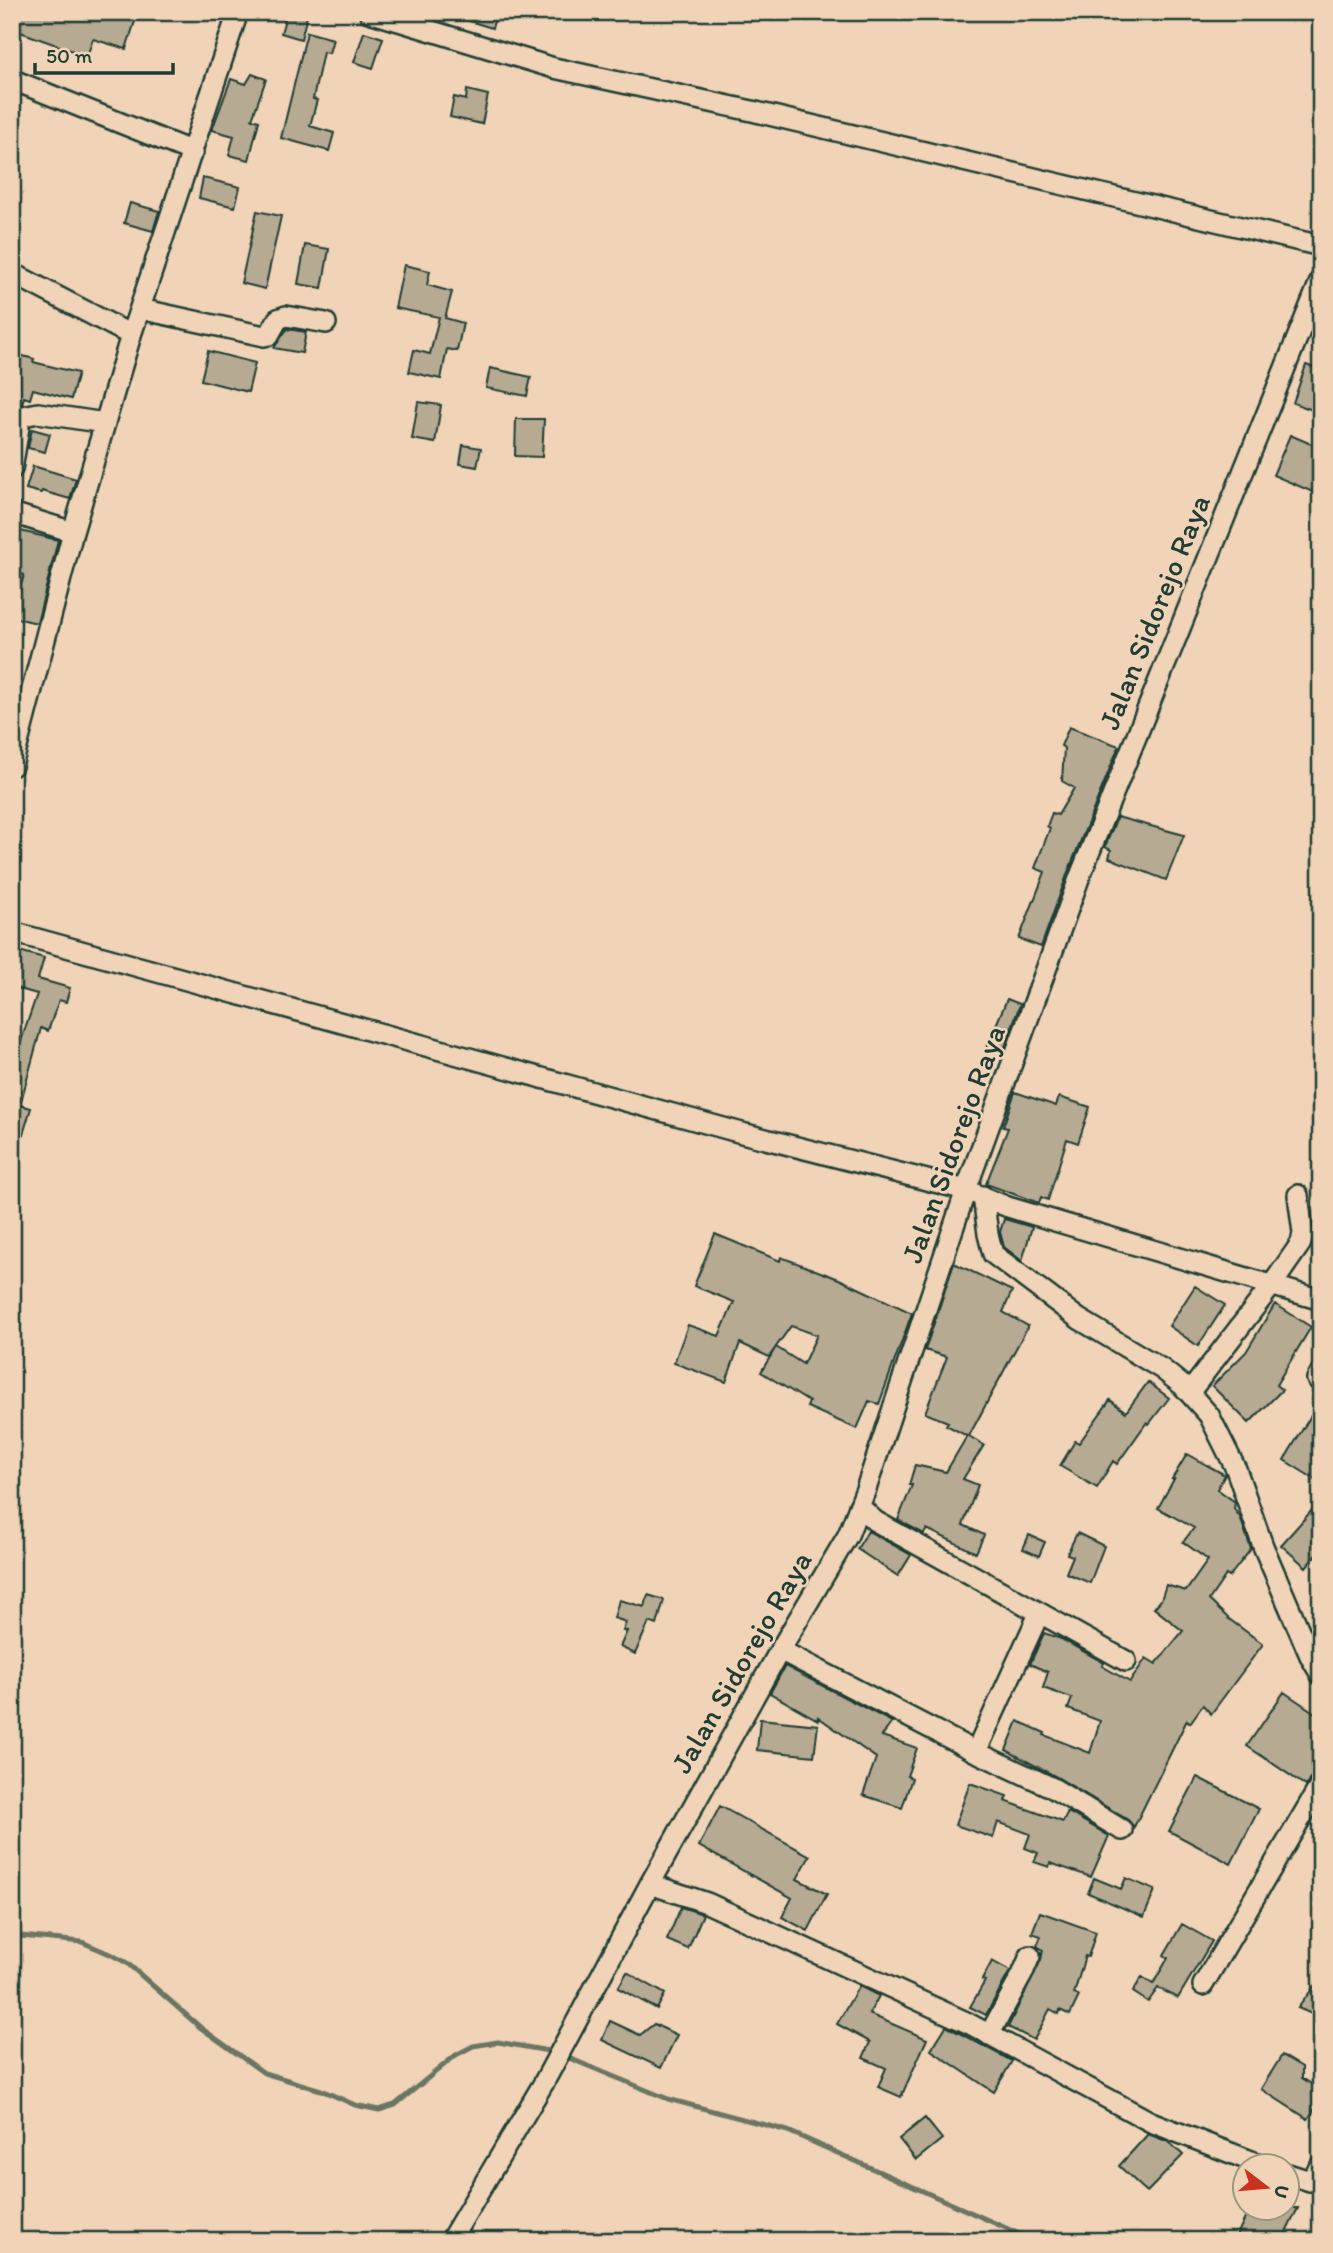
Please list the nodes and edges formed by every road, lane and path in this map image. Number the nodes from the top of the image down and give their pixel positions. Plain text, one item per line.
1 (237, 12) edge
2 (369, 12) edge
3 (13, 80) edge
4 (193, 152) junction
5 (1321, 247) edge
6 (12, 273) edge
7 (1321, 279) edge
8 (140, 309) junction
9 (326, 323) dead end
10 (131, 335) junction
11 (13, 417) edge
12 (105, 423) junction
13 (12, 469) edge
14 (12, 513) edge
15 (73, 532) junction
16 (12, 766) edge
17 (12, 932) edge
18 (975, 1193) junction
19 (1298, 1195) dead end
20 (1272, 1285) junction
21 (1321, 1300) edge
22 (1189, 1393) junction
23 (859, 1506) junction
24 (1039, 1614) junction
25 (780, 1650) junction
26 (1126, 1661) dead end
27 (1321, 1675) edge
28 (976, 1752) junction
29 (1321, 1784) edge
30 (1122, 1830) dead end
31 (650, 1884) junction
32 (1030, 1956) dead end
33 (1203, 1985) dead end
34 (989, 2035) junction
35 (1232, 2153) edge
36 (1321, 2165) edge
37 (1302, 2179) edge
38 (450, 2241) edge

1 - 4 street
2 - 5 street
3 - 4 street
4 - 8 street
6 - 10 street
7 - 18 street, Jalan Sidorejo Raya
8 - 9 street
8 - 10 street
10 - 12 street
11 - 12 street
11 - 13 street
12 - 15 street
14 - 15 street
15 - 16 street
17 - 18 street
18 - 20 street
18 - 22 street
18 - 23 street, Jalan Sidorejo Raya
19 - 20 street
20 - 21 street
20 - 22 street
22 - 27 street
23 - 24 street
23 - 25 street, Jalan Sidorejo Raya
24 - 26 street
24 - 28 street
25 - 28 street
25 - 31 street, Jalan Sidorejo Raya
28 - 30 street
29 - 33 street
31 - 34 street
31 - 38 street, Jalan Sidorejo Raya
32 - 34 street
34 - 35 street
36 - 37 street

